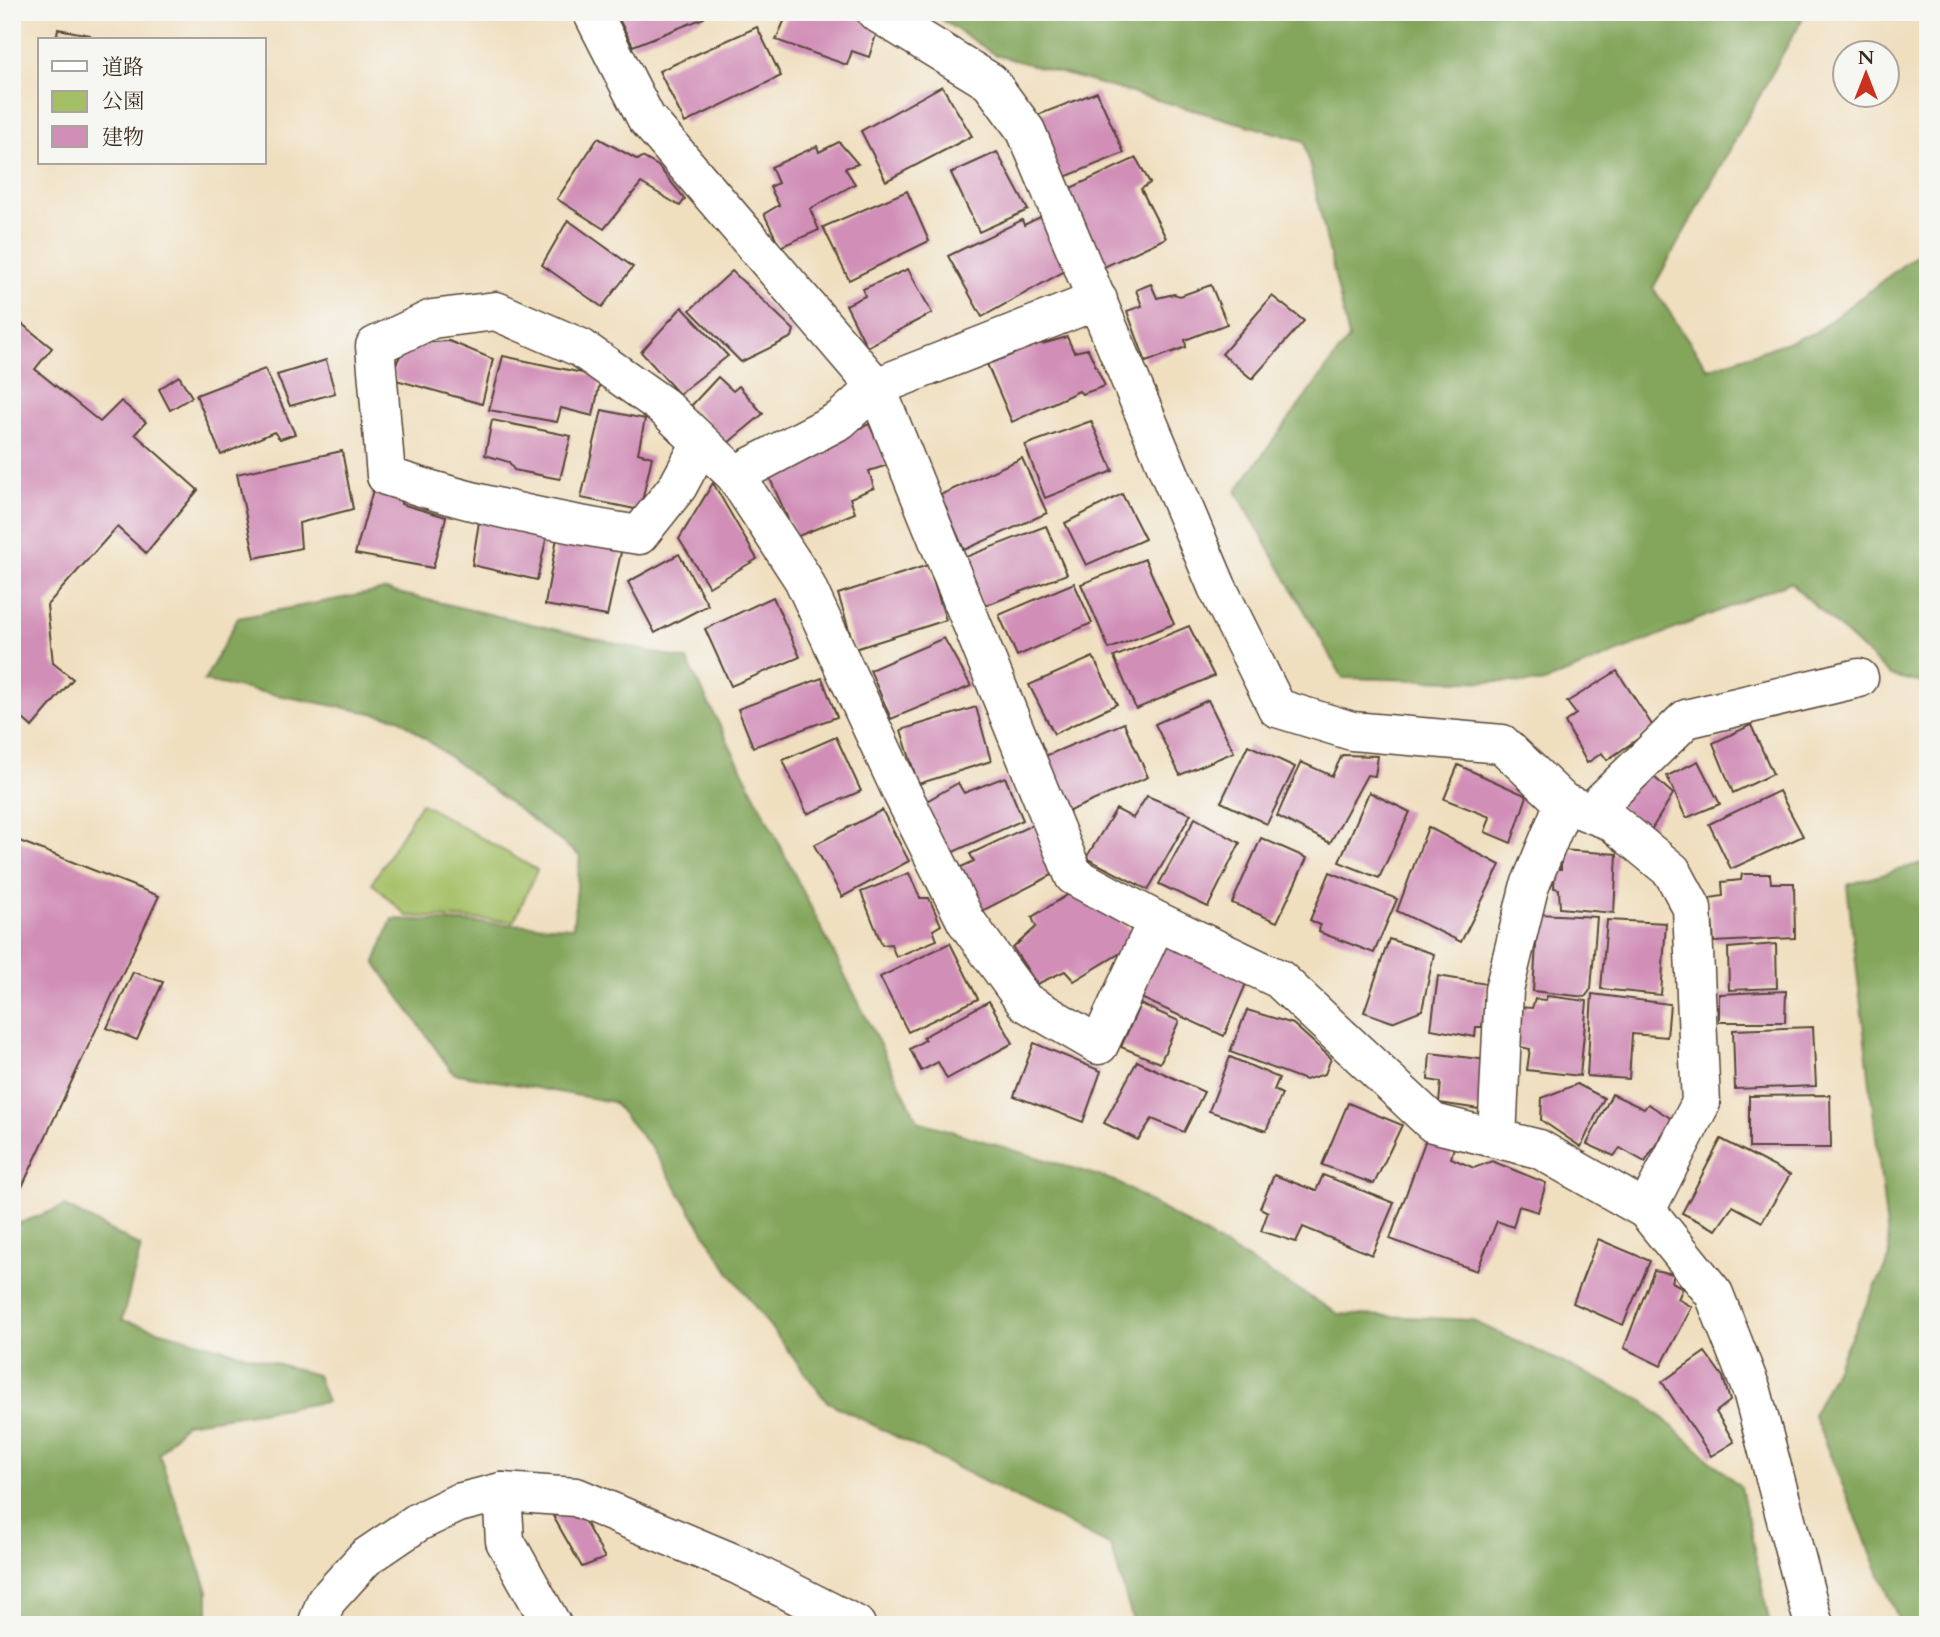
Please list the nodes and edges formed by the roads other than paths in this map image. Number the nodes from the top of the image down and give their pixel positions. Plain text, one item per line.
1 (592, 12) edge
2 (876, 12) edge
3 (1098, 300) junction
4 (876, 387) junction
5 (701, 443) junction
6 (735, 475) junction
7 (1859, 678) dead end
8 (1577, 808) junction
9 (1157, 921) junction
10 (1497, 1139) junction
11 (1646, 1210) junction
12 (502, 1492) junction
13 (317, 1625) edge
14 (552, 1625) edge
15 (856, 1625) edge
16 (1814, 1625) edge

1 - 4 street
2 - 3 street
3 - 4 street
3 - 8 street
4 - 6 street
4 - 9 street
5 - 5 street
5 - 6 street
6 - 9 street
7 - 8 street
8 - 10 street
8 - 11 street
9 - 10 street
10 - 11 street
11 - 16 street
12 - 13 street
12 - 14 street
12 - 15 street

